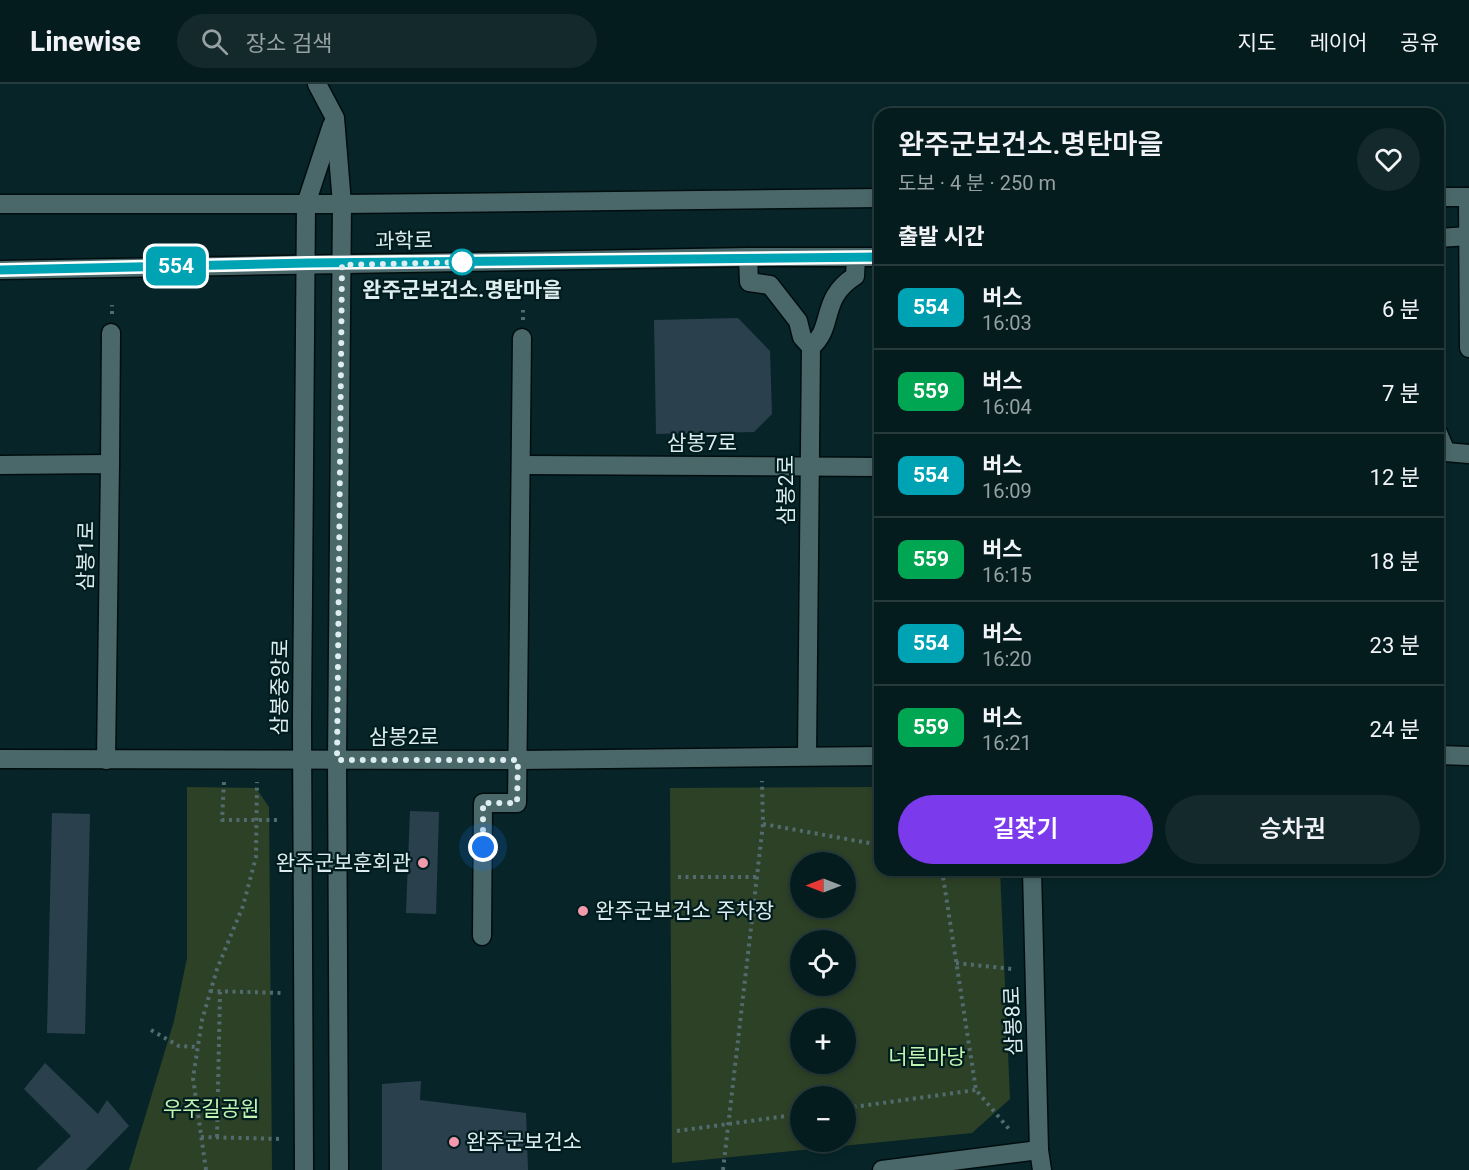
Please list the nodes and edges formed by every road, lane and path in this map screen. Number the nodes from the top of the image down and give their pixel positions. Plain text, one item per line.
1 (317, 84) edge
2 (335, 118) junction
3 (1444, 197) edge
4 (1469, 197) edge
5 (874, 198) edge
6 (0, 204) edge
7 (306, 204) junction
8 (342, 204) junction
9 (1468, 236) edge
10 (1444, 238) edge
11 (748, 257) junction
12 (874, 257) edge
13 (856, 258) junction
14 (308, 263) junction
15 (342, 265) junction
16 (0, 270) edge
17 (111, 333) dead end
18 (522, 338) dead end
19 (811, 347) junction
20 (1469, 348) edge
21 (1444, 447) edge
22 (1469, 454) edge
23 (110, 464) junction
24 (0, 465) edge
25 (523, 465) junction
26 (808, 466) junction
27 (874, 466) edge
28 (1444, 755) edge
29 (807, 756) junction
30 (874, 756) edge
31 (1469, 756) edge
32 (0, 759) edge
33 (106, 760) junction
34 (302, 760) junction
35 (337, 760) junction
36 (518, 760) junction
37 (762, 781) dead end
38 (224, 782) dead end
39 (257, 782) dead end
40 (282, 820) dead end
41 (256, 821) junction
42 (763, 824) junction
43 (874, 844) edge
44 (943, 876) edge
45 (1032, 876) edge
46 (678, 877) dead end
47 (757, 877) junction
48 (482, 936) dead end
49 (956, 963) junction
50 (1012, 969) dead end
51 (210, 992) junction
52 (220, 992) junction
53 (282, 993) dead end
54 (151, 1030) dead end
55 (198, 1047) junction
56 (976, 1090) junction
57 (856, 1107) edge
58 (790, 1116) edge
59 (728, 1124) junction
60 (1009, 1129) dead end
61 (677, 1131) dead end
62 (201, 1137) junction
63 (217, 1137) junction
64 (282, 1138) dead end
65 (1039, 1150) junction
66 (206, 1170) edge
67 (304, 1170) edge
68 (339, 1170) edge
69 (723, 1170) edge
70 (882, 1170) edge
71 (1042, 1170) edge

1 - 2 street
2 - 7 street
2 - 8 street
3 - 4 street
4 - 9 street
5 - 8 street, 과학로
6 - 7 street, 과학로
7 - 8 street, 과학로
7 - 14 street, 삼봉중앙로
8 - 15 street
9 - 10 street
9 - 20 street
11 - 13 street, 과학로
11 - 15 street, 과학로
11 - 19 street, 삼봉2로
12 - 13 street, 과학로
13 - 19 street
14 - 15 street, 과학로
14 - 16 street, 과학로
14 - 34 street, 삼봉중앙로
15 - 35 street
17 - 23 street, 삼봉1로
18 - 25 street
19 - 26 street, 삼봉2로
21 - 22 street
23 - 24 street
23 - 33 street, 삼봉1로
25 - 26 street, 삼봉7로
25 - 36 street
26 - 27 street, 삼봉7로
26 - 29 street, 삼봉2로
28 - 31 street
29 - 30 street, 삼봉2로
29 - 36 street, 삼봉2로
32 - 33 street, 삼봉2로
33 - 34 street, 삼봉2로
34 - 35 street, 삼봉2로
34 - 67 street, 삼봉중앙로
35 - 36 street, 삼봉2로
35 - 68 street
36 - 48 street
37 - 42 path
38 - 41 path
39 - 41 path
40 - 41 path
41 - 51 path
42 - 43 path
42 - 47 path
44 - 49 path
45 - 65 street, 삼봉8로
46 - 47 path
47 - 59 path
49 - 50 path
49 - 56 path
51 - 52 path
51 - 55 path
52 - 53 path
52 - 63 path
54 - 55 path
55 - 62 path
56 - 57 path
56 - 60 path
58 - 59 path
59 - 61 path
59 - 69 path
62 - 63 path
62 - 66 path
63 - 64 path
65 - 70 street
65 - 71 street, 삼봉8로

